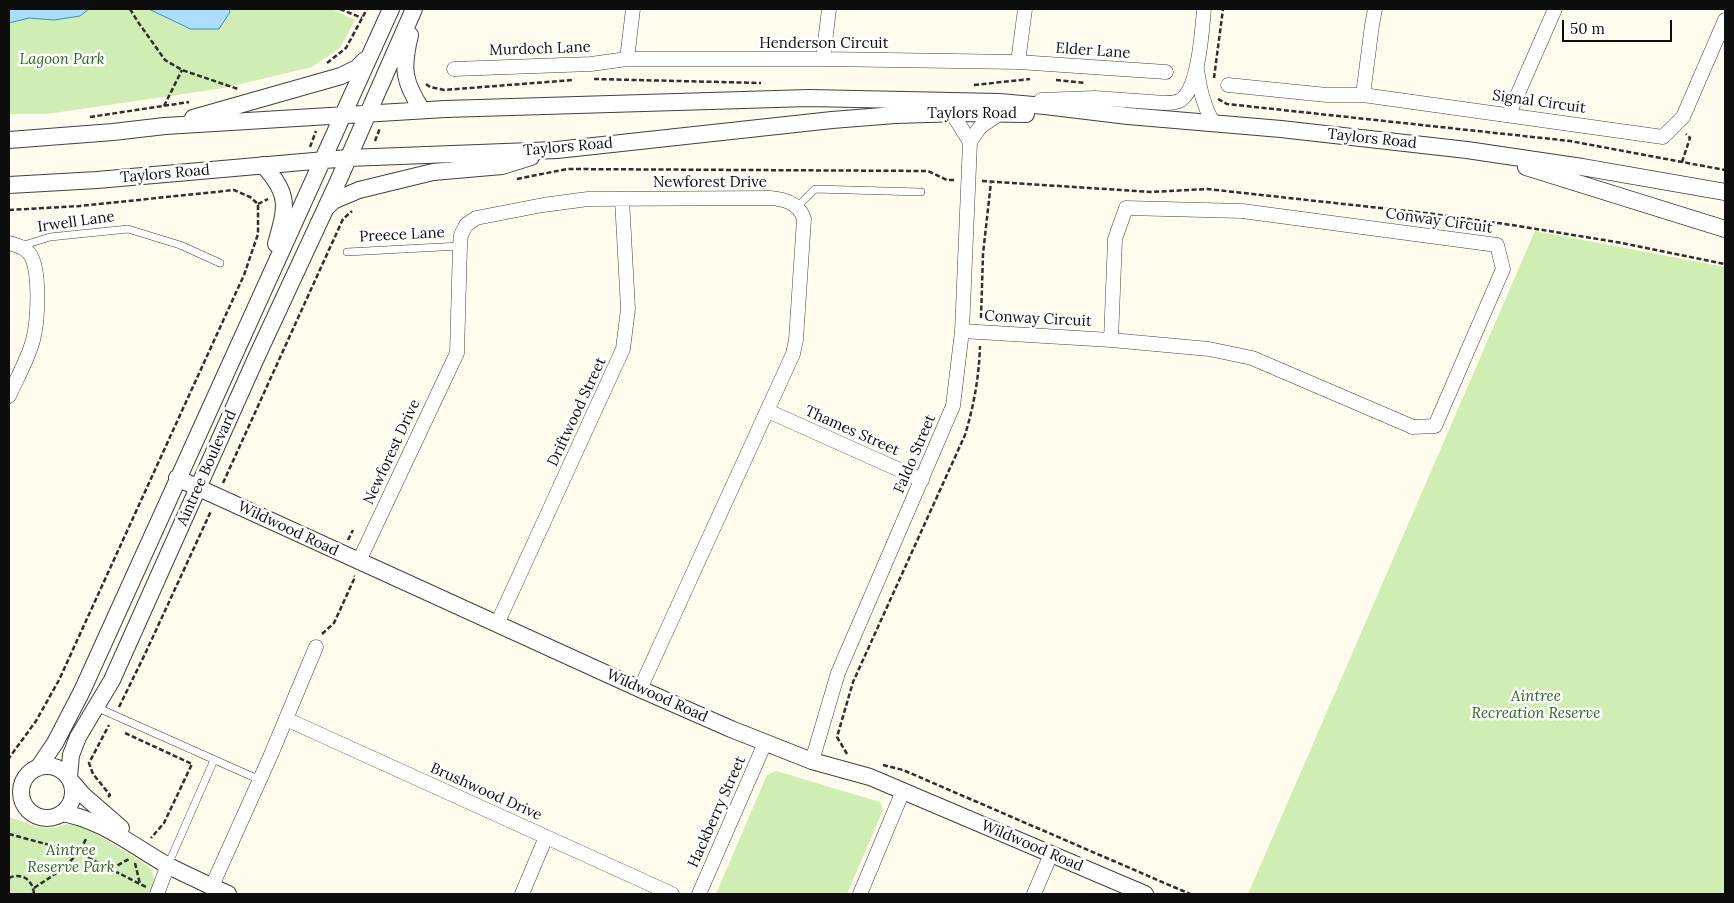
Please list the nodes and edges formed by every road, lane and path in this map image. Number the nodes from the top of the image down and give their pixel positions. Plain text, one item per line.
1 (130, 9) edge
2 (340, 9) edge
3 (367, 9) edge
4 (391, 9) edge
5 (415, 9) edge
6 (633, 9) edge
7 (830, 9) edge
8 (1025, 9) edge
9 (1204, 9) edge
10 (1223, 9) edge
11 (1376, 9) edge
12 (1555, 9) edge
13 (362, 18) junction
14 (1725, 20) edge
15 (368, 57) junction
16 (627, 59) junction
17 (822, 59) junction
18 (1018, 62) junction
19 (327, 63) dead end
20 (1197, 68) junction
21 (454, 69) dead end
22 (182, 70) junction
23 (1166, 72) dead end
24 (1213, 85) dead end
25 (1228, 85) dead end
26 (240, 90) dead end
27 (1364, 95) junction
28 (164, 106) dead end
29 (999, 108) junction
30 (422, 110) junction
31 (387, 112) junction
32 (367, 113) junction
33 (952, 113) junction
34 (1509, 114) junction
35 (341, 116) junction
36 (322, 117) junction
37 (1214, 123) junction
38 (1676, 124) junction
39 (165, 126) junction
40 (9, 140) edge
41 (970, 142) junction
42 (557, 150) junction
43 (1467, 150) junction
44 (369, 157) junction
45 (348, 158) junction
46 (323, 160) junction
47 (303, 162) junction
48 (1682, 162) dead end
49 (263, 165) junction
50 (511, 180) dead end
51 (968, 180) junction
52 (991, 182) junction
53 (9, 185) edge
54 (921, 192) dead end
55 (1725, 192) edge
56 (622, 199) junction
57 (357, 206) dead end
58 (797, 207) junction
59 (325, 208) junction
60 (9, 210) edge
61 (1725, 229) edge
62 (15, 245) edge
63 (460, 246) junction
64 (347, 252) dead end
65 (220, 263) dead end
66 (1725, 264) edge
67 (264, 287) junction
68 (962, 331) junction
69 (980, 332) junction
70 (1111, 340) junction
71 (9, 396) edge
72 (768, 411) junction
73 (177, 478) junction
74 (922, 480) junction
75 (198, 488) junction
76 (218, 496) junction
77 (353, 530) dead end
78 (342, 553) junction
79 (354, 567) junction
80 (497, 624) junction
81 (316, 647) joint
82 (640, 689) junction
83 (78, 698) junction
84 (96, 707) junction
85 (115, 715) junction
86 (286, 719) junction
87 (117, 730) dead end
88 (765, 743) junction
89 (853, 756) dead end
90 (9, 758) edge
91 (214, 760) junction
92 (812, 761) junction
93 (878, 763) dead end
94 (34, 770) junction
95 (9, 778) edge
96 (70, 779) junction
97 (260, 780) junction
98 (903, 792) junction
99 (9, 796) edge
100 (25, 805) junction
101 (62, 813) junction
102 (95, 815) junction
103 (9, 834) edge
104 (546, 837) junction
105 (79, 852) junction
106 (146, 852) junction
107 (1051, 854) junction
108 (168, 865) junction
109 (110, 869) junction
110 (9, 878) edge
111 (141, 885) junction
112 (212, 886) junction
113 (34, 888) junction
114 (34, 894) edge
115 (157, 894) edge
116 (228, 894) edge
117 (522, 894) edge
118 (672, 894) edge
119 (699, 894) edge
120 (860, 894) edge
121 (1034, 894) edge
122 (1144, 894) edge
123 (1190, 894) edge

1 - 22 path
2 - 13 path
3 - 13 path
4 - 15 street, Aintree Boulevard
5 - 30 street
5 - 32 street, Aintree Boulevard
6 - 16 street
7 - 17 street
8 - 18 street
9 - 20 street
10 - 24 path
11 - 27 street
12 - 34 street
13 - 19 path
14 - 38 street, Signal Circuit
15 - 35 street, Aintree Boulevard
15 - 39 street
16 - 17 street, Henderson Circuit
16 - 21 street, Murdoch Lane
17 - 18 street, Henderson Circuit
18 - 23 street, Elder Lane
20 - 29 street
20 - 37 street
22 - 26 path
22 - 28 path
25 - 27 street, Signal Circuit
27 - 34 street, Signal Circuit
29 - 30 street, Taylors Road
29 - 33 street, Taylors Road
29 - 37 street, Taylors Road
29 - 41 street
30 - 31 street, Taylors Road
31 - 32 street, Taylors Road
31 - 44 path
32 - 35 street, Taylors Road
32 - 45 street, Aintree Boulevard
33 - 41 street
33 - 42 street, Taylors Road
34 - 38 street, Signal Circuit
35 - 36 street, Taylors Road
35 - 46 street, Aintree Boulevard
36 - 39 street, Taylors Road
36 - 47 path
37 - 43 street, Taylors Road
38 - 48 path
39 - 40 street, Taylors Road
41 - 51 street, Faldo Street
42 - 44 street, Taylors Road
42 - 59 street
43 - 55 street, Taylors Road
43 - 61 street, Taylors Road
44 - 45 street, Taylors Road
45 - 46 street, Taylors Road
45 - 59 street, Aintree Boulevard
46 - 47 street, Taylors Road
46 - 67 street, Aintree Boulevard
47 - 49 street, Taylors Road
49 - 53 street, Taylors Road
49 - 67 street
50 - 51 path
51 - 52 path
51 - 68 street, Faldo Street
52 - 66 path
52 - 69 path
54 - 58 lane
56 - 58 street, Newforest Drive
56 - 63 street, Newforest Drive
56 - 80 street, Driftwood Street
57 - 76 path
58 - 72 street
59 - 75 street, Aintree Boulevard
60 - 90 path
62 - 65 lane, Irwell Lane
62 - 71 street
63 - 64 lane, Preece Lane
63 - 79 street, Newforest Drive
67 - 73 street, Aintree Boulevard
68 - 69 street, Conway Circuit
68 - 74 street, Faldo Street
69 - 70 street, Conway Circuit
69 - 89 path
70 - 70 street, Conway Circuit
72 - 74 street, Thames Street
72 - 82 street
73 - 75 street, Wildwood Road
73 - 83 street, Aintree Boulevard
74 - 92 street, Faldo Street
75 - 76 street, Wildwood Road
75 - 84 street, Aintree Boulevard
76 - 78 street, Wildwood Road
76 - 85 path
77 - 78 path
78 - 79 street, Wildwood Road
79 - 80 street, Wildwood Road
79 - 81 path
80 - 82 street, Wildwood Road
81 - 86 street
82 - 88 street, Wildwood Road
83 - 84 street
83 - 94 street, Aintree Boulevard
84 - 85 lane
84 - 96 street, Aintree Boulevard
85 - 91 lane
85 - 102 path
86 - 97 street
86 - 104 street, Brushwood Drive
87 - 106 path
88 - 92 street, Wildwood Road
88 - 119 street, Hackberry Street
91 - 97 lane
91 - 108 lane
92 - 98 street, Wildwood Road
93 - 123 path
94 - 95 street
94 - 96 street
94 - 100 street
96 - 101 street
96 - 102 street
97 - 112 street
98 - 107 street, Wildwood Road
98 - 120 street
99 - 100 street
100 - 101 street
101 - 102 street
102 - 105 path
102 - 106 street
103 - 105 path
104 - 117 street
104 - 118 street, Brushwood Drive
105 - 109 path
105 - 113 path
106 - 108 street
107 - 121 street
107 - 122 street, Wildwood Road
108 - 112 street
108 - 115 street
109 - 111 path
109 - 111 path
110 - 113 path
111 - 115 path
112 - 116 street
113 - 114 path

